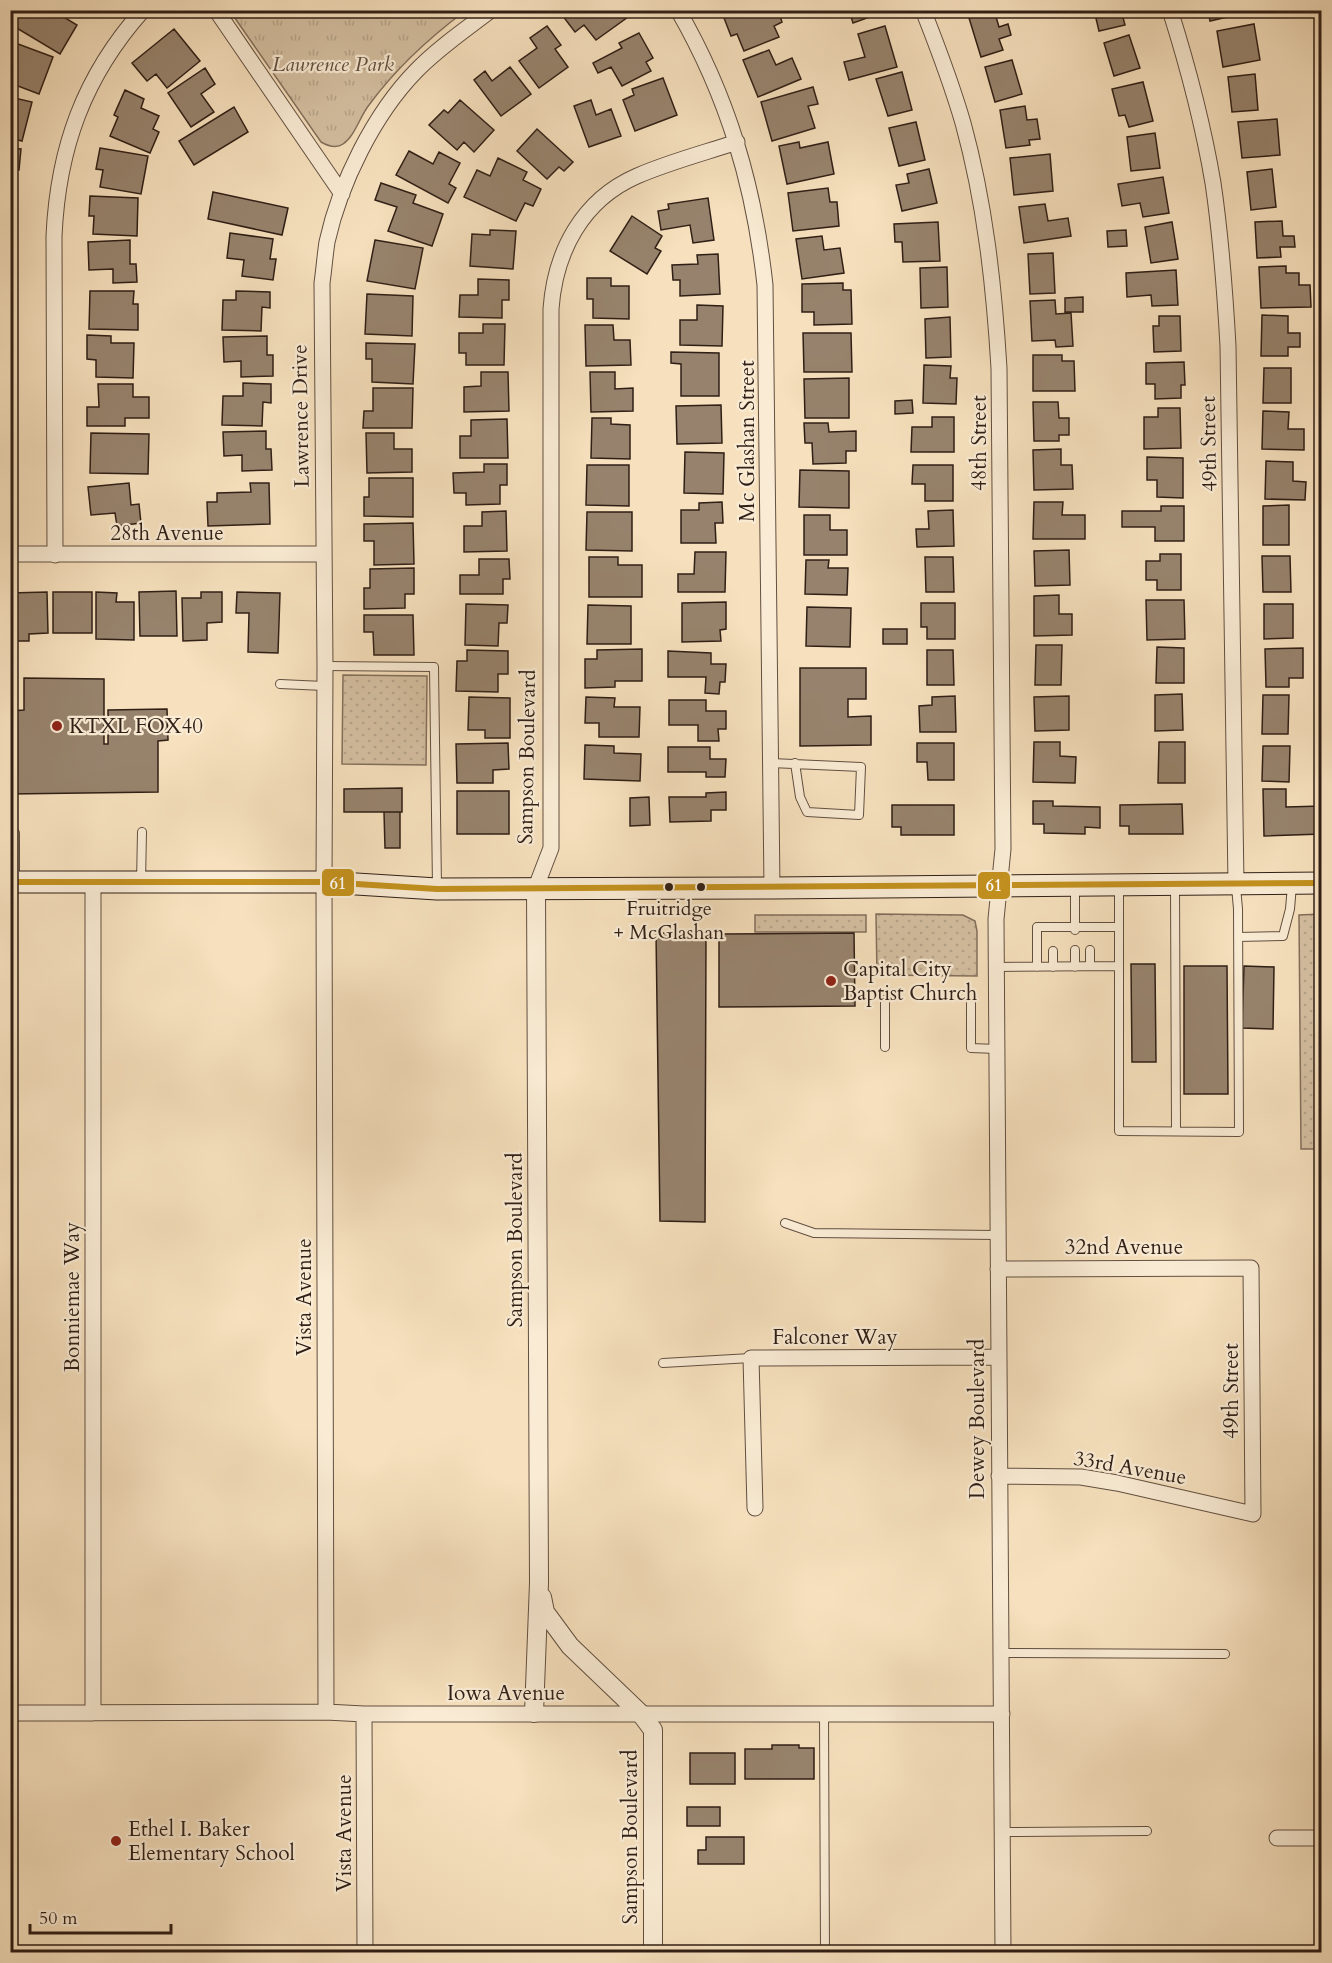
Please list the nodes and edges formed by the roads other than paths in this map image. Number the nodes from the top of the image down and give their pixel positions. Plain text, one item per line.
1 (142, 10) edge
2 (216, 10) edge
3 (491, 10) edge
4 (678, 10) edge
5 (923, 10) edge
6 (1170, 10) edge
7 (737, 142) junction
8 (342, 194) junction
9 (10, 554) edge
10 (323, 554) junction
11 (55, 555) junction
12 (325, 666) junction
13 (280, 684) dead end
14 (324, 686) junction
15 (771, 763) junction
16 (795, 763) junction
17 (142, 832) dead end
18 (15, 833) dead end
19 (13, 882) edge
20 (93, 882) junction
21 (141, 882) junction
22 (324, 882) junction
23 (1322, 883) edge
24 (1175, 884) junction
25 (1236, 884) junction
26 (1292, 884) junction
27 (1075, 885) junction
28 (1119, 885) junction
29 (999, 886) junction
30 (536, 887) junction
31 (437, 888) junction
32 (772, 888) junction
33 (1119, 927) junction
34 (1075, 929) junction
35 (1238, 937) junction
36 (1075, 950) dead end
37 (1090, 950) dead end
38 (1053, 951) dead end
39 (1090, 966) junction
40 (1119, 966) junction
41 (997, 967) junction
42 (1037, 967) junction
43 (1053, 967) junction
44 (1075, 967) junction
45 (885, 1000) dead end
46 (971, 1001) dead end
47 (885, 1047) dead end
48 (997, 1049) junction
49 (1176, 1131) junction
50 (785, 1223) dead end
51 (997, 1235) junction
52 (1251, 1268) joint
53 (998, 1269) junction
54 (998, 1357) junction
55 (751, 1358) junction
56 (663, 1363) dead end
57 (999, 1476) junction
58 (755, 1508) dead end
59 (1253, 1514) joint
60 (539, 1583) junction
61 (1001, 1653) junction
62 (1225, 1654) dead end
63 (326, 1712) junction
64 (10, 1713) edge
65 (93, 1713) junction
66 (534, 1713) junction
67 (824, 1713) junction
68 (364, 1714) junction
69 (641, 1714) junction
70 (1002, 1714) junction
71 (1147, 1831) dead end
72 (1002, 1832) junction
73 (1277, 1838) dead end
74 (1322, 1838) edge
75 (365, 1953) edge
76 (653, 1953) edge
77 (825, 1953) edge
78 (1003, 1953) edge

1 - 11 street
2 - 8 street
3 - 8 street, Lawrence Drive
4 - 7 street, Mc Glashan Street
5 - 29 street, 48th Street
6 - 25 street, 49th Street
7 - 15 street, Mc Glashan Street
7 - 30 street, Sampson Boulevard
8 - 10 street, Lawrence Drive
9 - 11 street, 28th Avenue
10 - 11 street, 28th Avenue
10 - 12 street, Lawrence Drive
12 - 14 street, Lawrence Drive
12 - 31 lane
13 - 14 lane
14 - 22 street, Lawrence Drive
15 - 16 lane
15 - 32 street, Mc Glashan Street
16 - 16 lane
17 - 21 lane
18 - 19 lane
19 - 20 main road
20 - 21 main road
20 - 65 street, Bonniemae Way
21 - 22 main road
22 - 31 main road
22 - 63 street, Vista Avenue
23 - 26 main road
24 - 25 main road
24 - 28 main road
24 - 49 lane
25 - 26 main road
25 - 35 lane
26 - 35 lane
27 - 28 main road
27 - 29 main road
27 - 34 lane
28 - 33 lane
29 - 32 main road
29 - 41 street, Dewey Boulevard
30 - 31 main road
30 - 32 main road
30 - 60 street, Sampson Boulevard
33 - 34 lane
33 - 40 lane
34 - 42 lane
35 - 49 lane
36 - 44 lane
37 - 39 lane
38 - 43 lane
39 - 40 lane
39 - 44 lane
40 - 49 lane
41 - 42 lane
41 - 48 street, Dewey Boulevard
42 - 43 lane
43 - 44 lane
45 - 47 lane
46 - 48 lane
48 - 51 street, Dewey Boulevard
50 - 51 lane
51 - 53 street, Dewey Boulevard
52 - 53 street, 32nd Avenue
52 - 59 street, 49th Street
53 - 54 street, Dewey Boulevard
54 - 55 street, Falconer Way
54 - 57 street, Dewey Boulevard
55 - 56 lane
55 - 58 street, Falconer Way
57 - 59 street, 33rd Avenue
57 - 61 street, Dewey Boulevard
60 - 66 street, Sampson Boulevard
60 - 69 street, Sampson Boulevard
61 - 62 lane
61 - 70 street, Dewey Boulevard
63 - 65 street, Iowa Avenue
63 - 68 street, Iowa Avenue
64 - 65 street, Iowa Avenue
66 - 68 street, Iowa Avenue
66 - 69 street, Iowa Avenue
67 - 69 street, Iowa Avenue
67 - 70 street, Iowa Avenue
67 - 77 lane
68 - 75 street, Vista Avenue
69 - 76 street, Sampson Boulevard
70 - 72 street, Dewey Boulevard
71 - 72 lane
72 - 78 street, Dewey Boulevard
73 - 74 street

